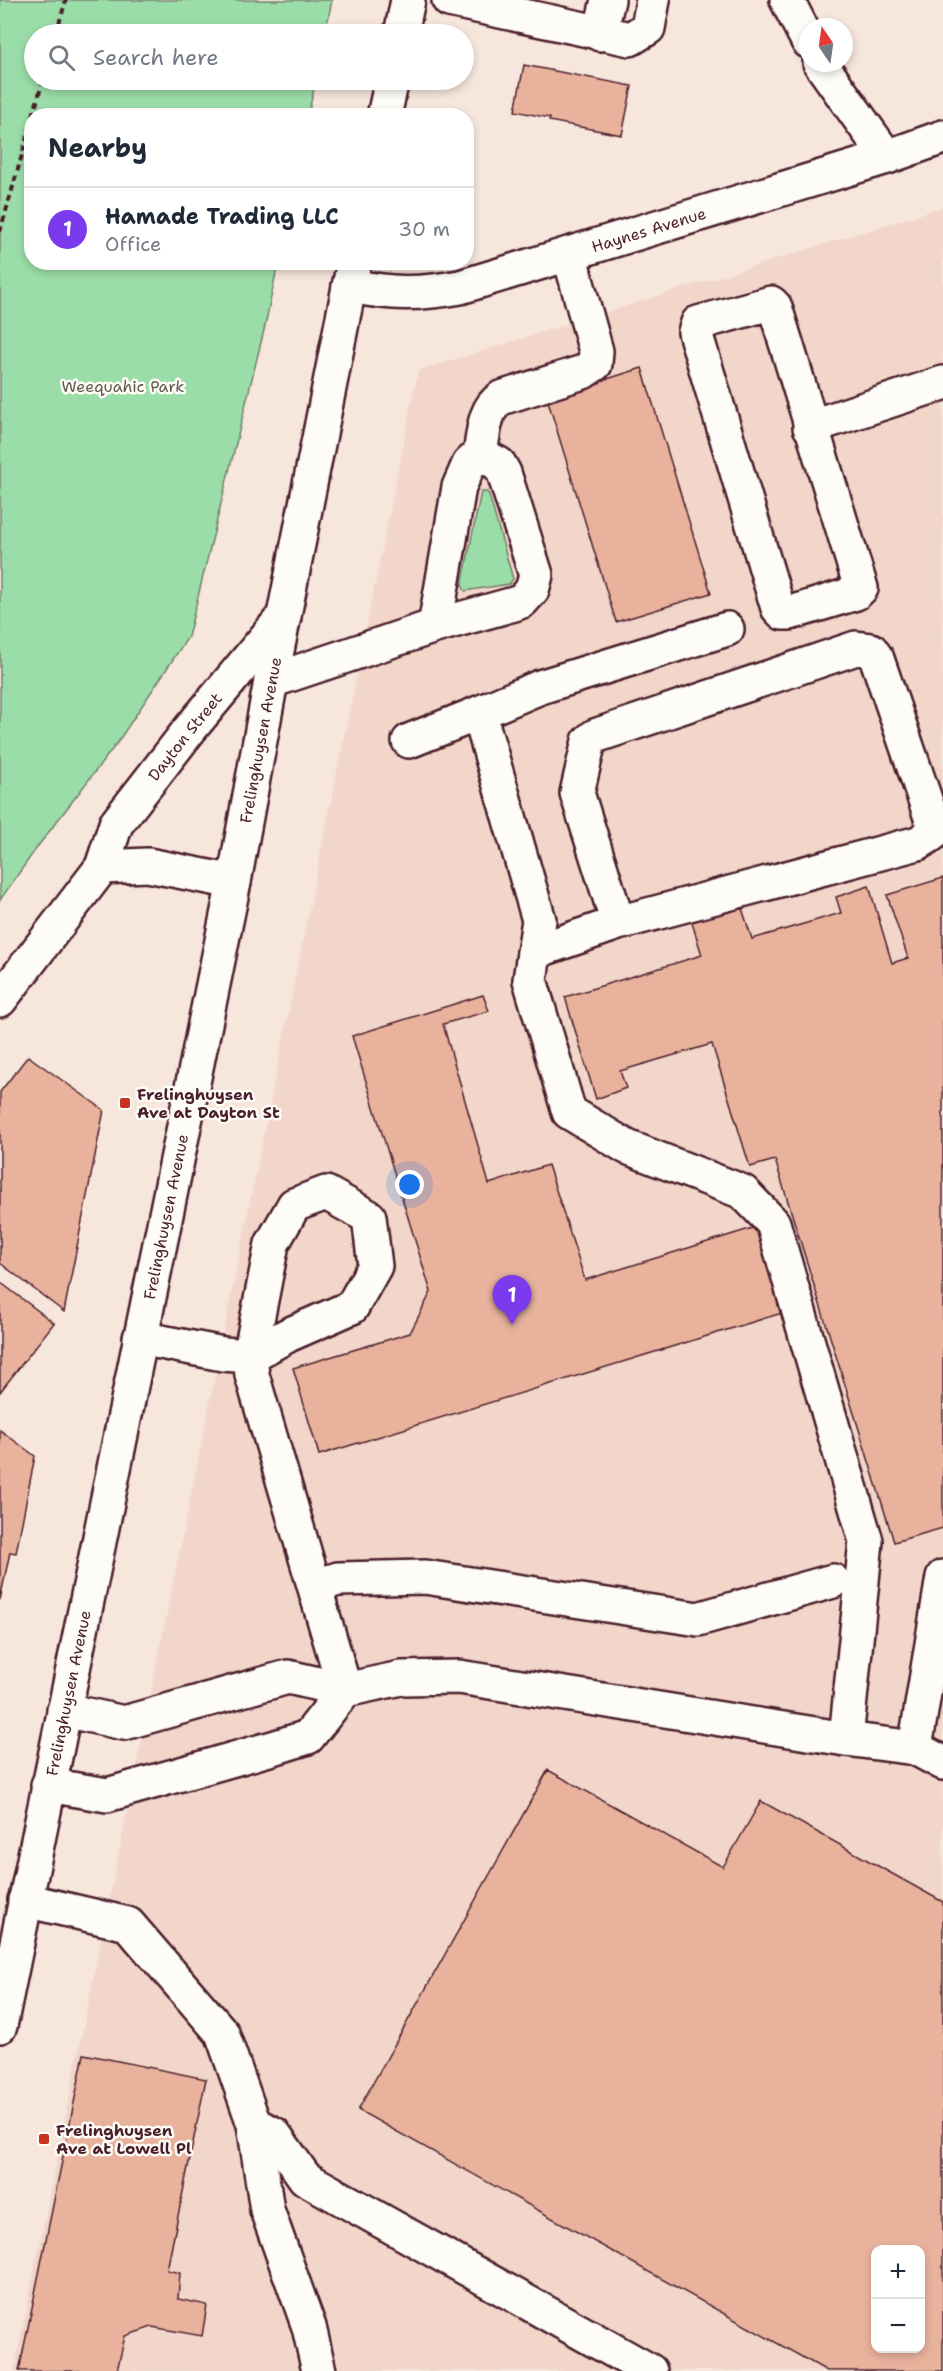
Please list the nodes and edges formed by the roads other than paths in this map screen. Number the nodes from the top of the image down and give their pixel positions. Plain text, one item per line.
1 (408, 0) edge
2 (449, 0) edge
3 (608, 0) edge
4 (653, 0) edge
5 (787, 0) edge
6 (799, 23) edge
7 (403, 24) edge
8 (600, 34) junction
9 (826, 72) edge
10 (390, 90) edge
11 (386, 108) edge
12 (943, 137) edge
13 (887, 157) junction
14 (569, 254) junction
15 (351, 274) edge
16 (943, 384) edge
17 (810, 427) junction
18 (480, 454) junction
19 (284, 616) junction
20 (435, 626) junction
21 (727, 629) dead end
22 (271, 681) junction
23 (478, 713) junction
24 (409, 741) dead end
25 (102, 867) junction
26 (234, 882) junction
27 (618, 923) junction
28 (534, 952) junction
29 (0, 1000) edge
30 (140, 1338) junction
31 (250, 1356) junction
32 (943, 1577) edge
33 (833, 1581) dead end
34 (316, 1586) junction
35 (345, 1690) junction
36 (64, 1710) junction
37 (846, 1739) junction
38 (915, 1748) junction
39 (943, 1763) edge
40 (48, 1785) junction
41 (25, 1900) junction
42 (0, 2026) edge
43 (254, 2124) junction
44 (319, 2371) edge
45 (650, 2371) edge

1 - 7 main road
2 - 8 main road
3 - 8 main road
4 - 8 main road
5 - 6 main road
9 - 13 main road
10 - 11 main road
12 - 13 main road, Haynes Avenue
13 - 14 main road, Haynes Avenue
14 - 15 main road, Haynes Avenue
14 - 18 main road
15 - 19 main road, Frelinghuysen Avenue
16 - 17 main road
17 - 17 main road
18 - 20 main road
18 - 20 main road
19 - 22 main road, Frelinghuysen Avenue
19 - 25 main road, Dayton Street
20 - 22 main road
21 - 23 main road
22 - 26 main road, Frelinghuysen Avenue
23 - 24 main road
23 - 28 main road
25 - 26 main road
25 - 29 main road, Dayton Street
26 - 30 main road, Frelinghuysen Avenue
27 - 27 main road
27 - 28 main road
28 - 37 main road
30 - 31 main road
30 - 36 main road, Frelinghuysen Avenue
31 - 31 main road
31 - 34 main road
32 - 38 main road
33 - 34 main road
34 - 35 main road
35 - 36 main road
35 - 37 main road
35 - 40 main road
36 - 40 main road, Frelinghuysen Avenue
37 - 38 main road
38 - 39 main road
40 - 41 main road, Frelinghuysen Avenue
41 - 42 main road, Frelinghuysen Avenue
41 - 43 main road
43 - 44 main road
43 - 45 main road

